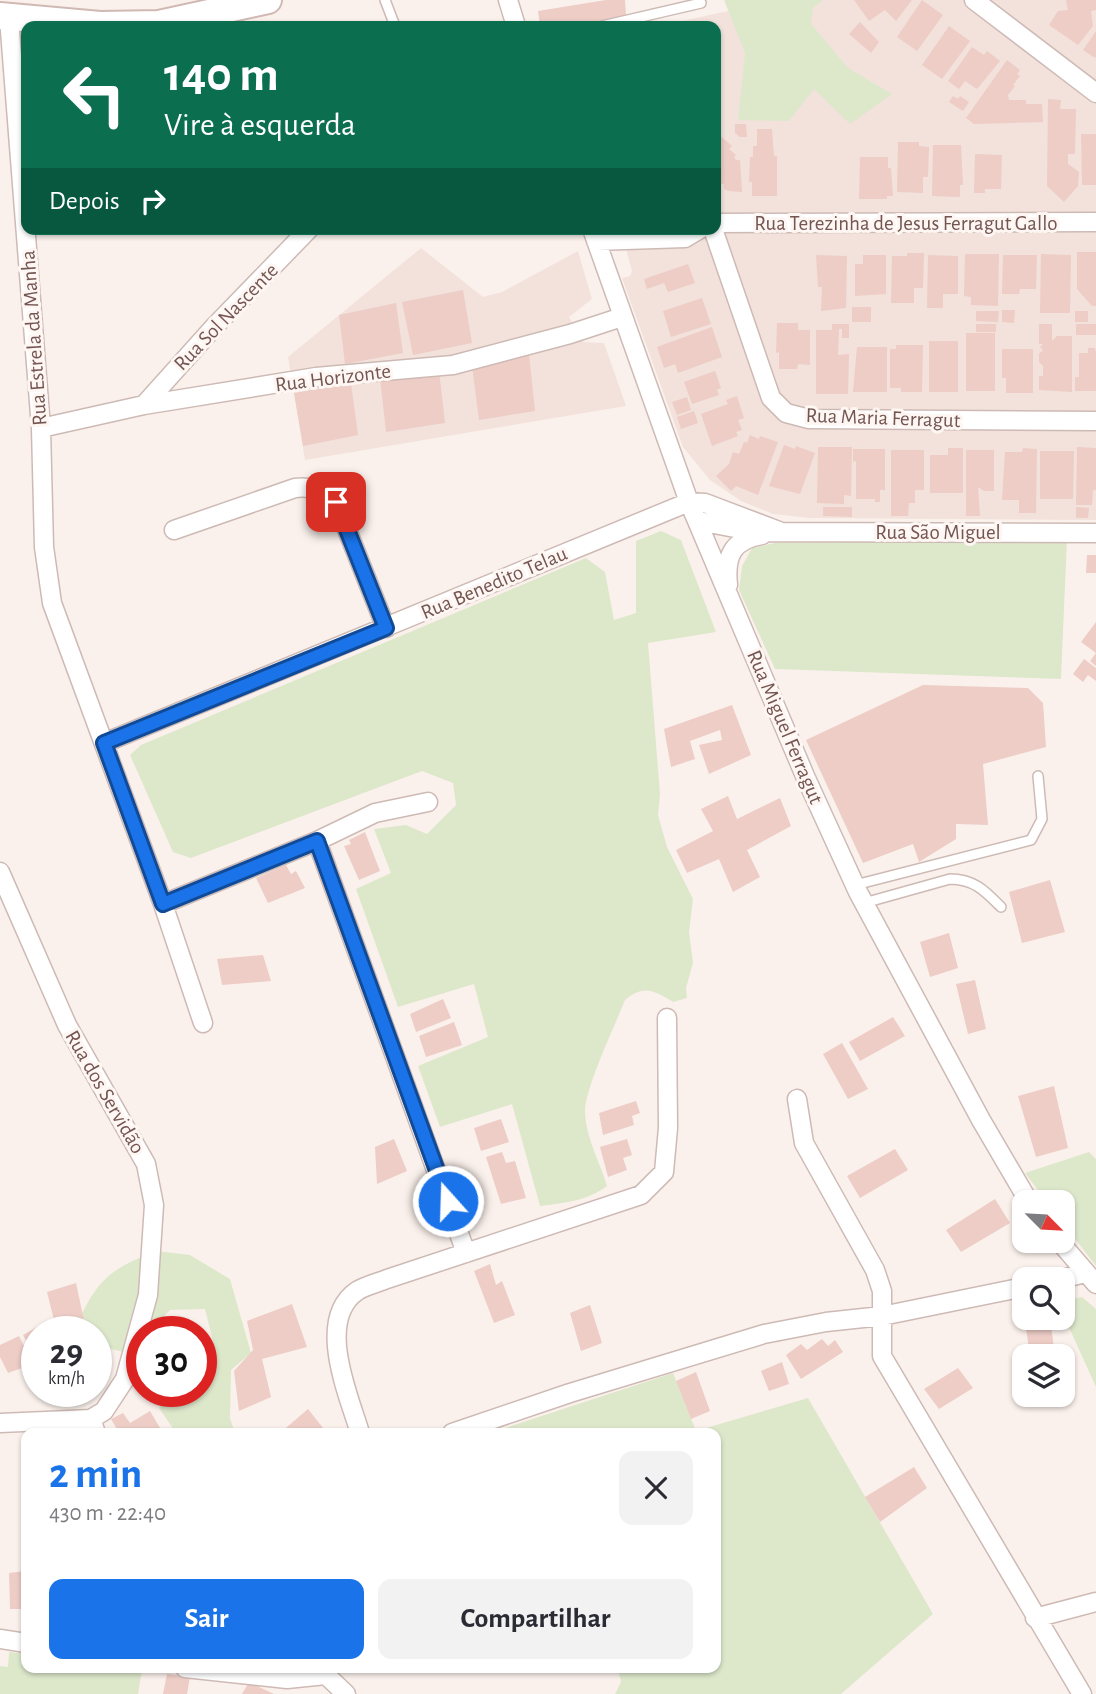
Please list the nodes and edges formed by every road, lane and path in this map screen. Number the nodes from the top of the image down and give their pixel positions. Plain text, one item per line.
1 (268, 0) edge
2 (385, 0) edge
3 (508, 0) edge
4 (974, 0) edge
5 (701, 3) dead end
6 (5, 17) edge
7 (47, 21) edge
8 (173, 21) edge
9 (393, 21) edge
10 (514, 21) edge
11 (624, 21) edge
12 (1096, 93) edge
13 (21, 200) edge
14 (1096, 222) edge
15 (721, 223) edge
16 (24, 235) edge
17 (303, 235) edge
18 (594, 235) edge
19 (690, 235) edge
20 (715, 235) edge
21 (622, 317) junction
22 (144, 405) junction
23 (1096, 421) edge
24 (41, 428) junction
25 (689, 502) junction
26 (698, 521) junction
27 (174, 530) dead end
28 (779, 531) junction
29 (1096, 533) edge
30 (729, 595) junction
31 (386, 628) junction
32 (104, 743) junction
33 (1038, 776) dead end
34 (428, 802) dead end
35 (317, 841) junction
36 (0, 872) edge
37 (855, 885) junction
38 (864, 903) junction
39 (163, 904) junction
40 (1000, 907) dead end
41 (667, 1017) dead end
42 (203, 1023) dead end
43 (797, 1099) dead end
44 (1022, 1190) edge
45 (466, 1253) junction
46 (1069, 1253) edge
47 (1091, 1279) edge
48 (1012, 1289) edge
49 (882, 1316) junction
50 (0, 1423) edge
51 (94, 1426) edge
52 (359, 1428) edge
53 (467, 1428) edge
54 (1096, 1602) edge
55 (1035, 1618) junction
56 (0, 1639) edge
57 (21, 1642) edge
58 (233, 1673) edge
59 (316, 1673) edge
60 (328, 1673) edge
61 (346, 1694) edge
62 (1082, 1694) edge

1 - 8 main road
2 - 9 lane
3 - 10 street
4 - 12 street
5 - 11 lane
6 - 7 main road
6 - 13 street, Rua Estrela da Manha
14 - 15 street, Rua Terezinha de Jesus Ferragut Gallo
16 - 24 street, Rua Estrela da Manha
17 - 22 street, Rua Sol Nascente
18 - 19 street
18 - 21 street, Rua Miguel Ferragut
20 - 23 street, Rua Maria Ferragut
21 - 22 street, Rua Horizonte
21 - 25 street, Rua Miguel Ferragut
22 - 24 street, Rua Horizonte
24 - 32 street, Rua Estrela da Manha
25 - 26 street, Rua Miguel Ferragut
25 - 28 street, Rua São Miguel
25 - 31 street, Rua Benedito Telau
26 - 28 street, Rua São Miguel
26 - 30 street, Rua Miguel Ferragut
27 - 31 street
28 - 29 street, Rua São Miguel
28 - 30 street, Rua São Miguel
30 - 37 street, Rua Miguel Ferragut
31 - 32 street, Rua Benedito Telau
32 - 39 street, Rua Estrela da Manha
33 - 37 lane
34 - 35 street
35 - 39 street
35 - 45 street
36 - 51 street, Rua dos Servidão
37 - 38 street, Rua Miguel Ferragut
38 - 40 lane
38 - 44 street, Rua Miguel Ferragut
39 - 42 street, Rua Estrela da Manha
41 - 45 street
43 - 49 street
45 - 52 street
46 - 47 street
48 - 49 street
49 - 53 street
49 - 55 street
50 - 51 street
54 - 55 street
55 - 62 street
56 - 57 street
58 - 59 street
60 - 61 street

